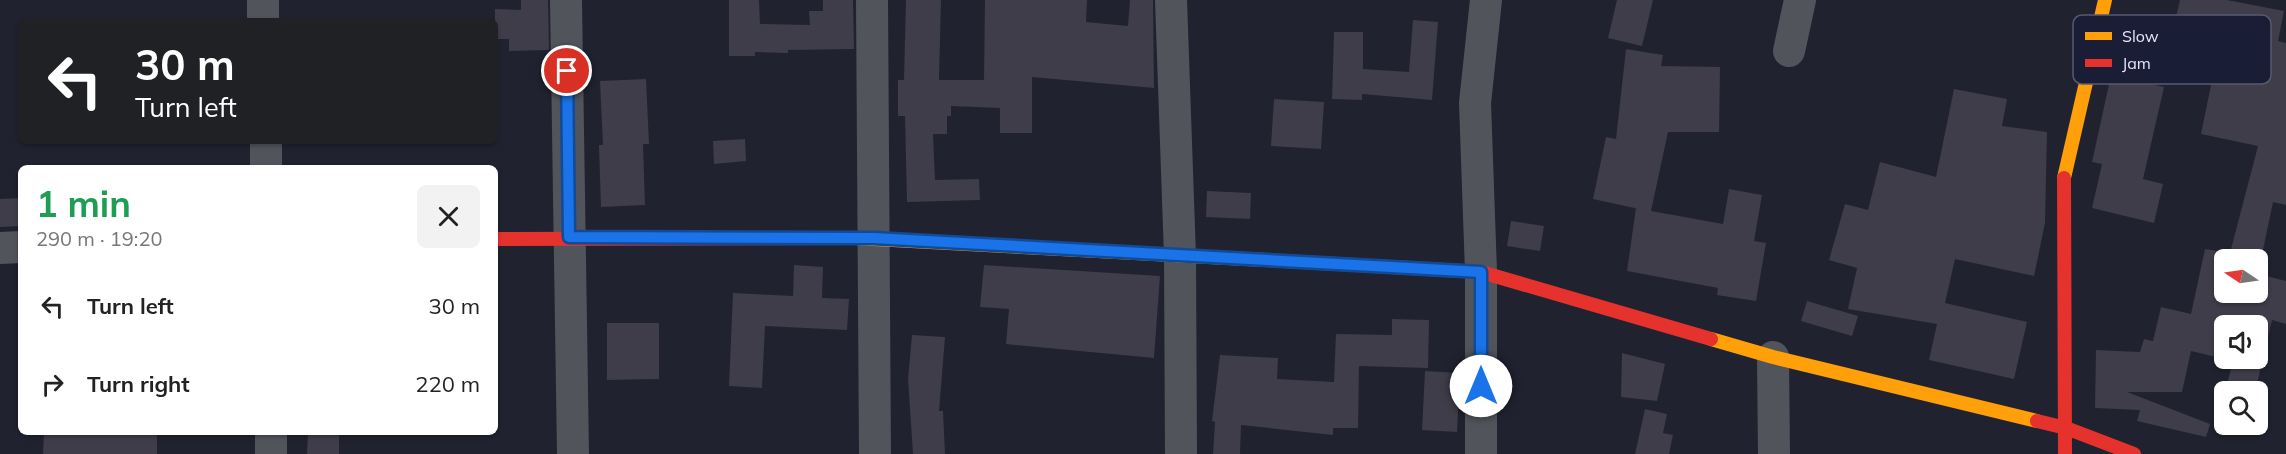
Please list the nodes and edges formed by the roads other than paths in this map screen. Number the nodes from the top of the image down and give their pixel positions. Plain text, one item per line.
1 (263, 0) edge
2 (566, 0) edge
3 (872, 0) edge
4 (1171, 0) edge
5 (1486, 0) edge
6 (1800, 0) edge
7 (2105, 0) edge
8 (2101, 15) edge
9 (263, 18) edge
10 (1789, 51) dead end
11 (2085, 84) edge
12 (266, 144) edge
13 (266, 165) edge
14 (569, 237) junction
15 (873, 238) junction
16 (498, 239) edge
17 (18, 247) edge
18 (0, 248) edge
19 (1180, 256) junction
20 (1481, 272) junction
21 (1773, 357) junction
22 (2066, 428) junction
23 (271, 435) edge
24 (271, 454) edge
25 (573, 454) edge
26 (875, 454) edge
27 (1181, 454) edge
28 (1481, 454) edge
29 (1774, 454) edge
30 (2065, 454) edge
31 (2134, 454) edge

1 - 9 street
2 - 14 street
3 - 15 street
4 - 19 street
5 - 20 street
6 - 10 street
7 - 8 street
11 - 22 street
12 - 13 street
14 - 15 street
14 - 16 street
14 - 25 street
15 - 19 street
15 - 26 street
17 - 18 street
19 - 20 street
19 - 27 street
20 - 21 street
20 - 28 street
21 - 22 street
21 - 29 street
22 - 30 street
22 - 31 street
23 - 24 street

